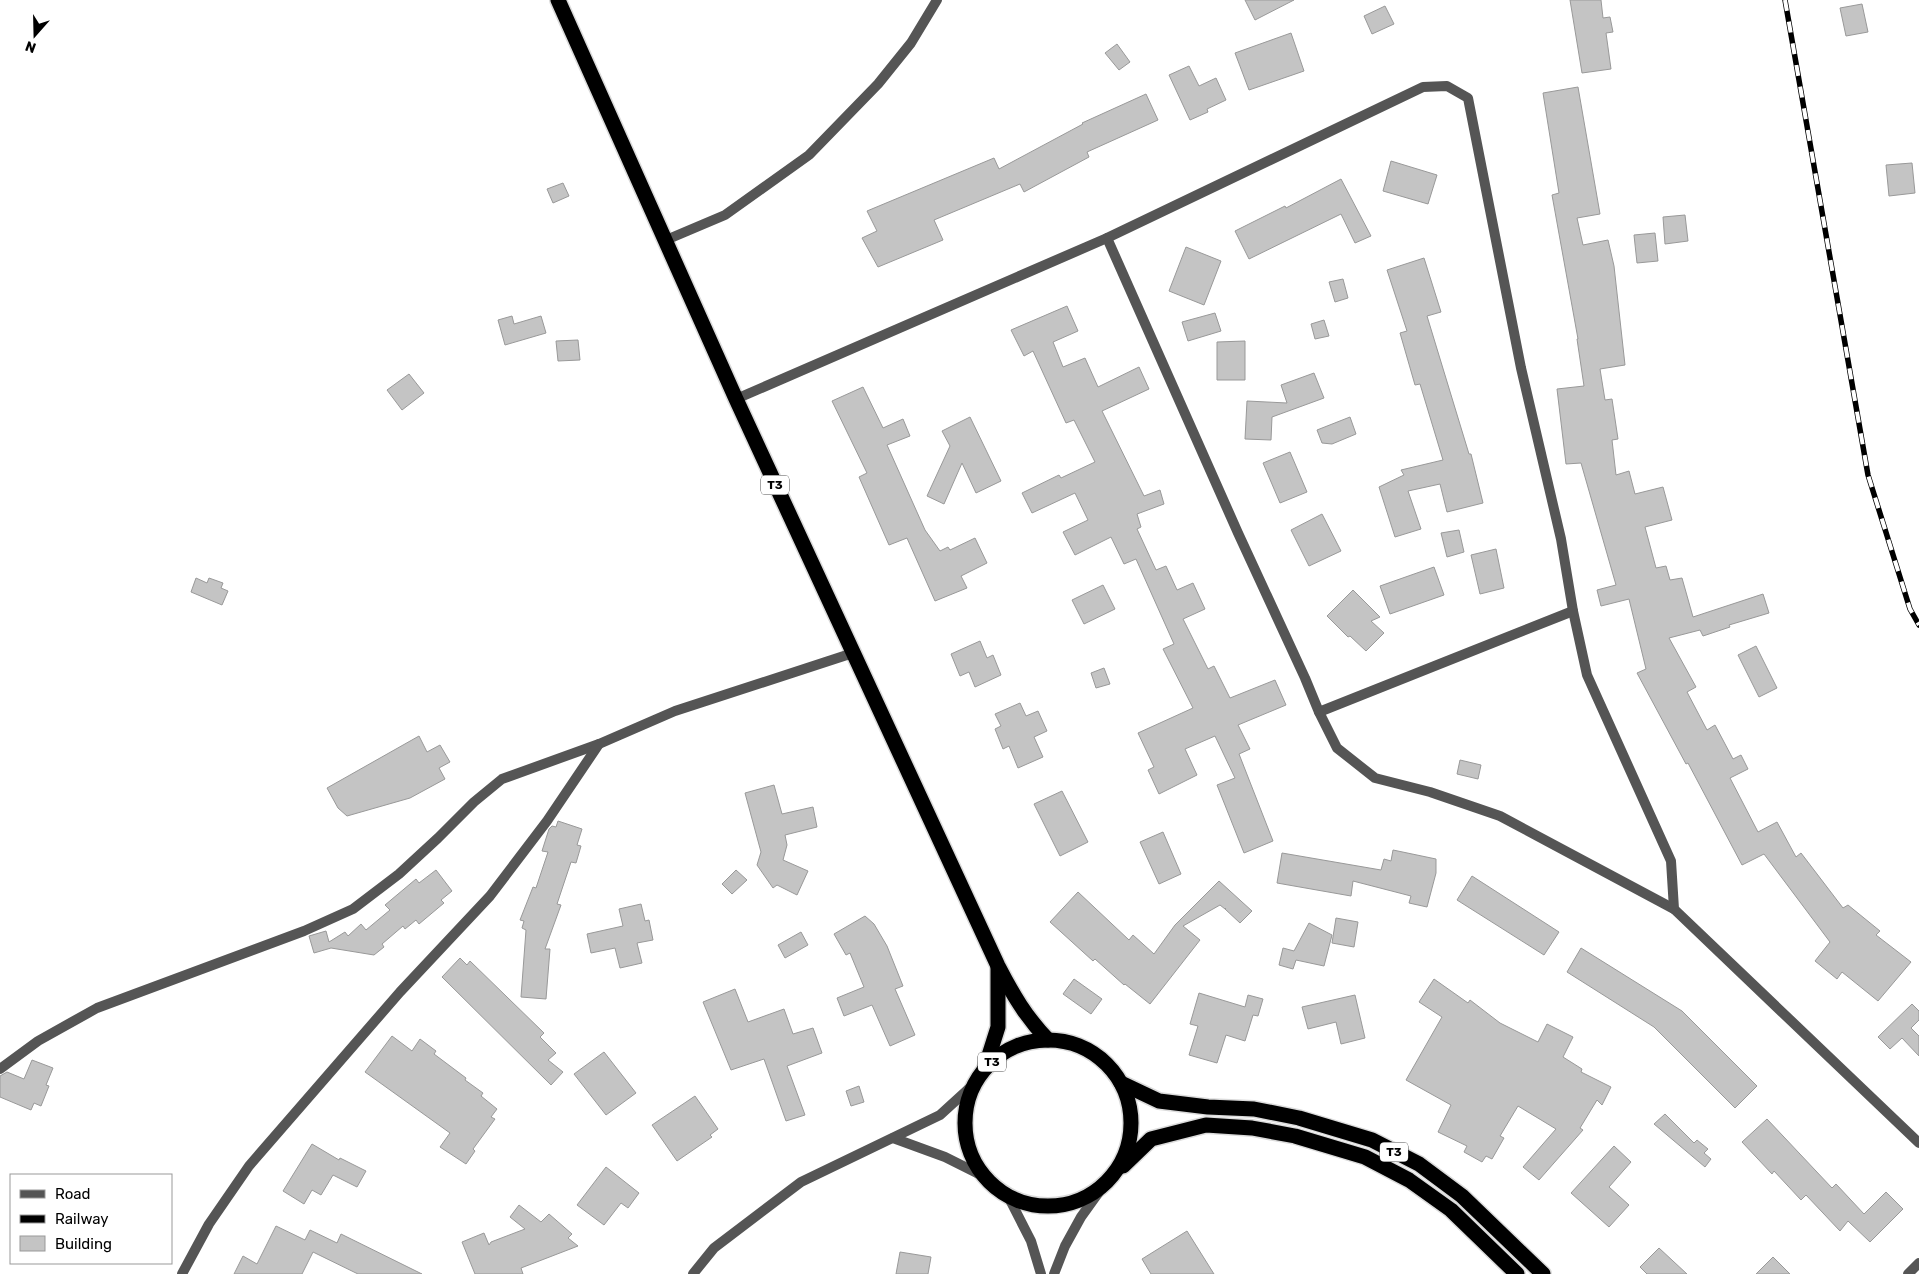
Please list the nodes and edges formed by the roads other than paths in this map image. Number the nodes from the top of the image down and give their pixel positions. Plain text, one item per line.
1 (558, 0) edge
2 (937, 0) edge
3 (1107, 238) junction
4 (666, 240) junction
5 (736, 399) junction
6 (1573, 612) junction
7 (853, 653) junction
8 (1318, 712) junction
9 (599, 744) junction
10 (1674, 909) junction
11 (998, 966) junction
12 (1048, 1040) junction
13 (0, 1068) edge
14 (984, 1068) junction
15 (1121, 1083) junction
16 (974, 1084) junction
17 (893, 1138) junction
18 (1919, 1143) edge
19 (985, 1178) junction
20 (1109, 1179) junction
21 (1008, 1196) junction
22 (1919, 1263) edge
23 (182, 1274) edge
24 (693, 1274) edge
25 (1041, 1274) edge
26 (1054, 1274) edge
27 (1517, 1274) edge
28 (1543, 1274) edge
29 (1908, 1274) edge

1 - 4 highway, T3
2 - 4 street
3 - 5 street
3 - 6 street
3 - 8 street
4 - 5 highway, T3
5 - 7 highway, T3
6 - 8 street
6 - 10 street
7 - 9 street
7 - 11 highway, T3
8 - 10 street
9 - 13 street
9 - 23 street
10 - 18 street
11 - 12 highway, T3
11 - 14 highway, T3
12 - 14 highway, T3
12 - 15 highway, T3
14 - 16 highway, T3
15 - 20 highway, T3
15 - 28 highway, T3
16 - 17 street
16 - 19 highway, T3
17 - 19 street
17 - 24 street
19 - 21 highway, T3
20 - 21 highway, T3
20 - 26 street
20 - 27 highway, T3
21 - 25 street
22 - 29 street

